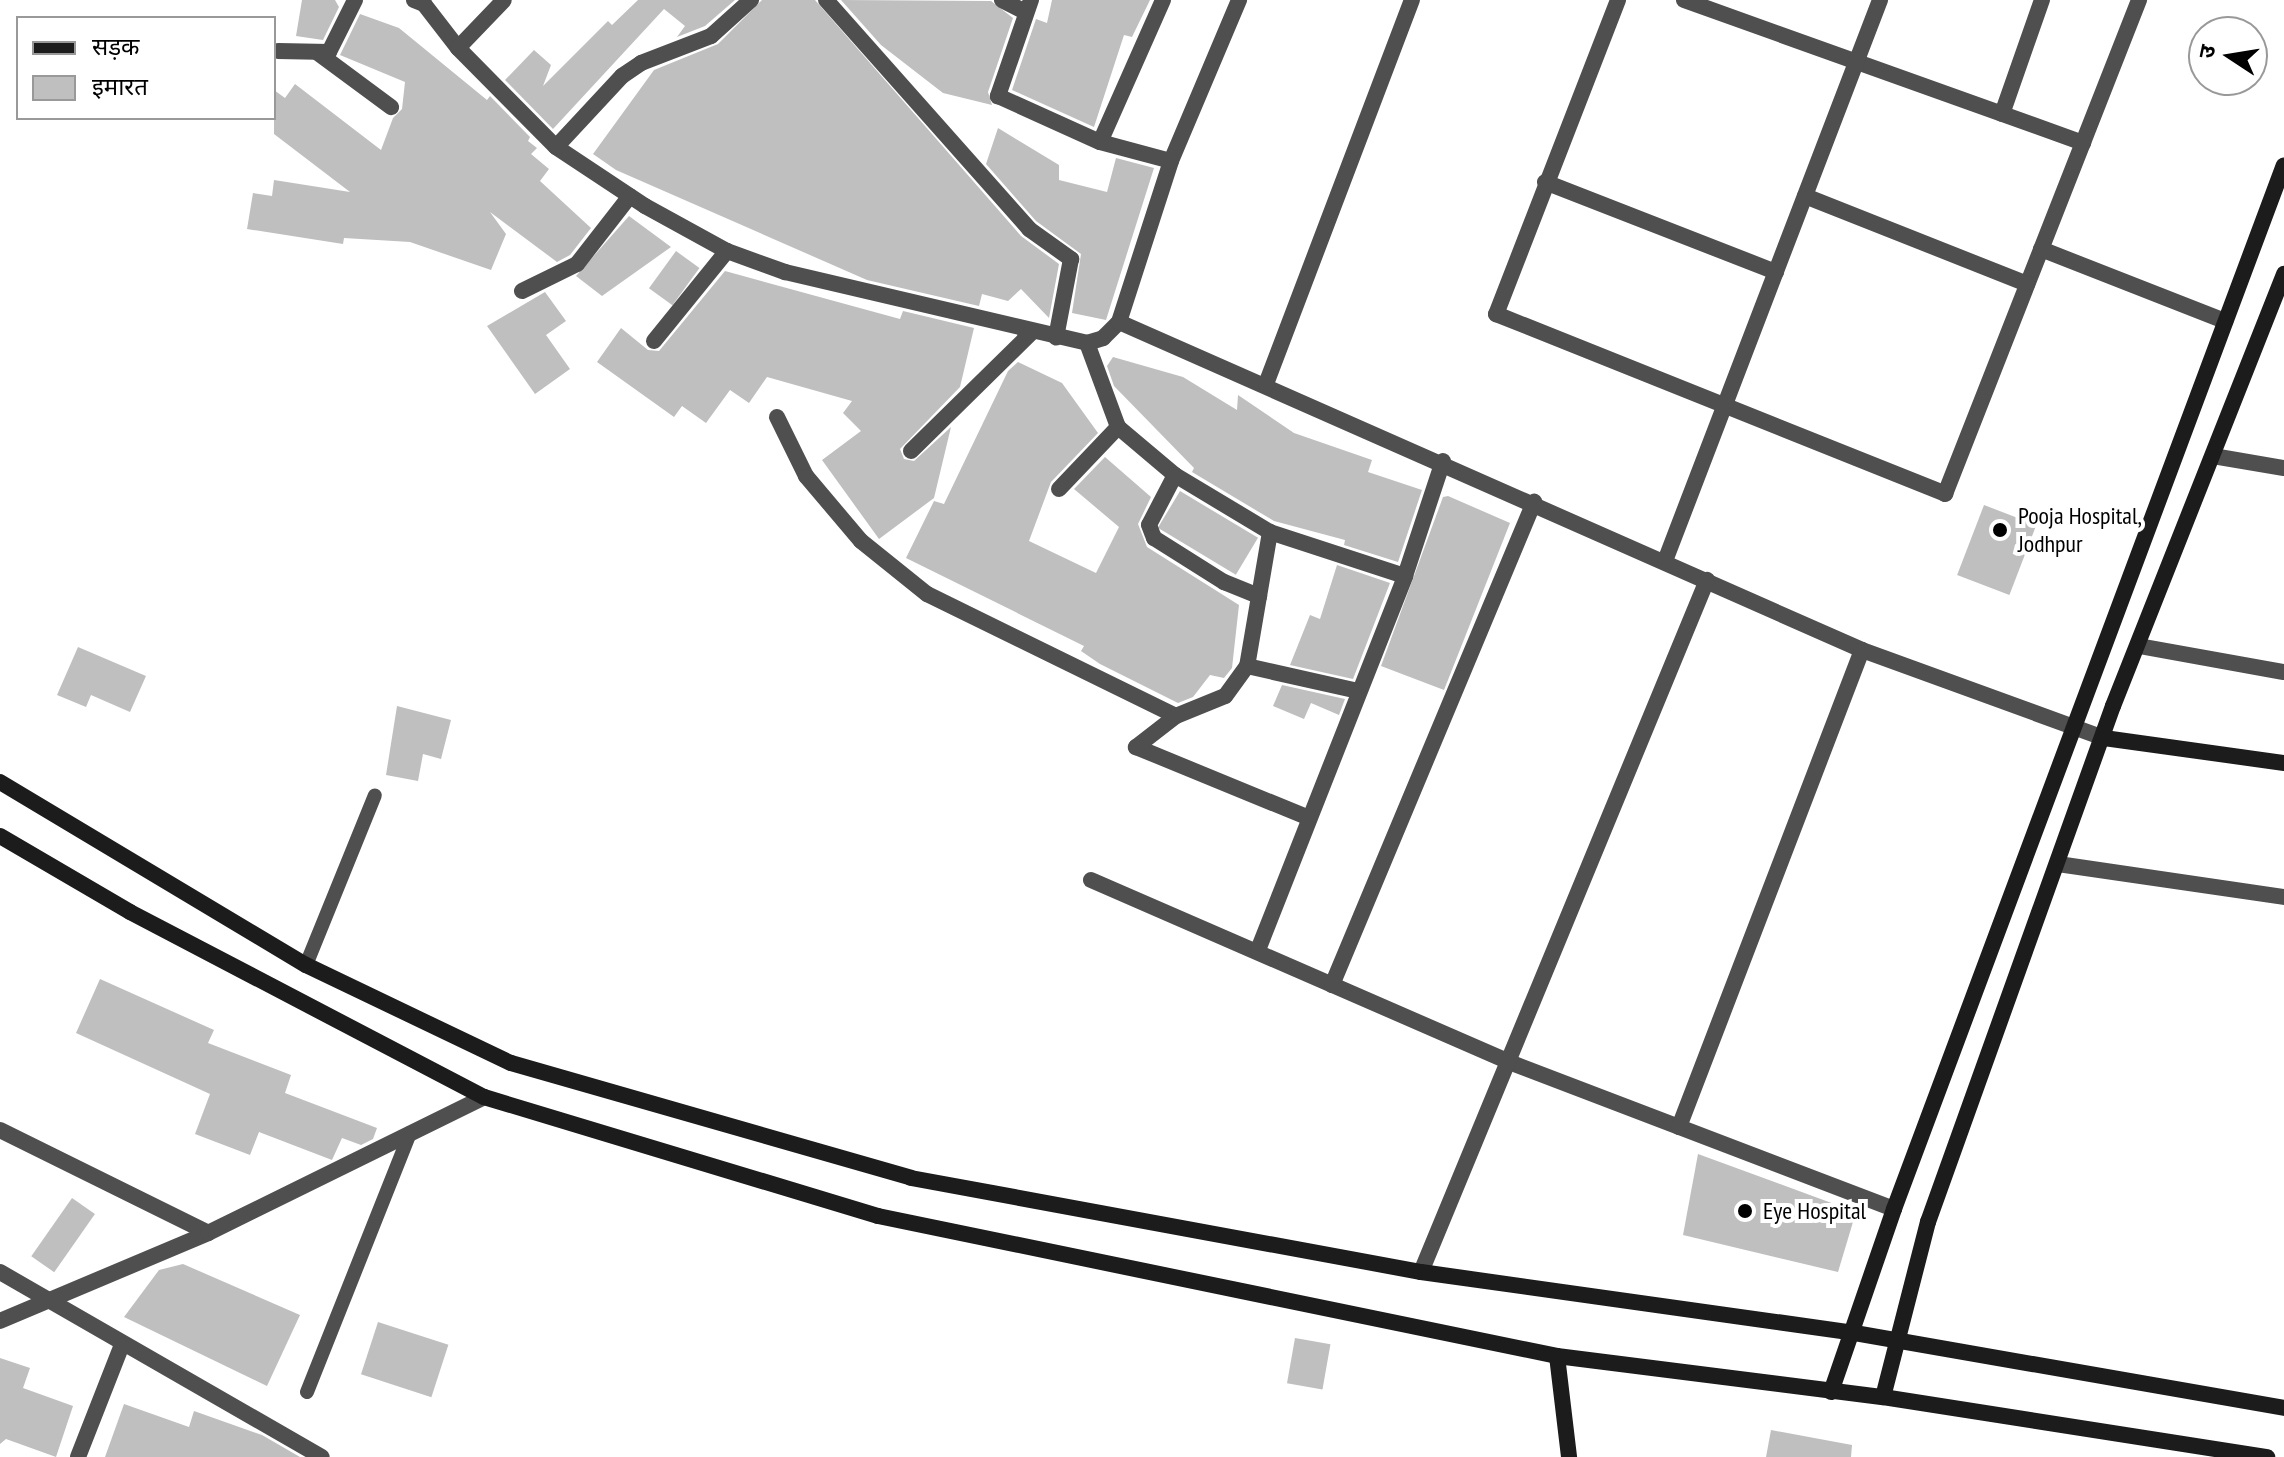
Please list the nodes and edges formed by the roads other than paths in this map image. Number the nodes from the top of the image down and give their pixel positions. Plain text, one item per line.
1 (355, 0) edge
2 (414, 0) edge
3 (504, 0) edge
4 (751, 0) edge
5 (826, 0) edge
6 (1002, 0) edge
7 (1163, 0) edge
8 (1239, 0) edge
9 (1412, 0) edge
10 (1618, 0) edge
11 (1684, 0) edge
12 (1880, 0) edge
13 (2042, 0) edge
14 (2139, 0) edge
15 (1028, 6) edge
16 (458, 48) junction
17 (278, 51) dead end
18 (318, 53) junction
19 (1856, 63) junction
20 (391, 107) dead end
21 (2002, 114) junction
22 (1100, 142) junction
23 (2083, 143) junction
24 (556, 147) junction
25 (1171, 161) junction
26 (2284, 165) edge
27 (1545, 182) junction
28 (630, 196) junction
29 (1805, 196) junction
30 (2041, 249) junction
31 (727, 251) junction
32 (1776, 272) junction
33 (2284, 274) edge
34 (2027, 284) junction
35 (522, 291) dead end
36 (2225, 321) junction
37 (1119, 322) junction
38 (1032, 332) junction
39 (1056, 338) junction
40 (654, 341) dead end
41 (1087, 343) junction
42 (1266, 384) junction
43 (1726, 402) junction
44 (777, 417) dead end
45 (1118, 427) junction
46 (911, 451) dead end
47 (2213, 456) junction
48 (1443, 461) junction
49 (2284, 468) edge
50 (1175, 475) junction
51 (1059, 489) dead end
52 (1534, 502) junction
53 (1270, 532) junction
54 (1665, 561) junction
55 (1405, 576) junction
56 (1707, 580) junction
57 (1259, 596) junction
58 (2139, 646) junction
59 (1862, 650) junction
60 (1247, 666) junction
61 (2284, 672) edge
62 (1358, 691) junction
63 (1176, 716) junction
64 (2071, 730) junction
65 (2104, 738) junction
66 (2284, 763) edge
67 (0, 782) edge
68 (375, 795) dead end
69 (1307, 817) junction
70 (0, 836) edge
71 (2058, 864) junction
72 (1091, 880) dead end
73 (2284, 897) edge
74 (1258, 950) junction
75 (306, 965) junction
76 (1332, 985) junction
77 (1509, 1062) junction
78 (484, 1097) junction
79 (1679, 1127) junction
80 (0, 1130) edge
81 (410, 1133) junction
82 (1894, 1209) junction
83 (208, 1233) junction
84 (0, 1272) edge
85 (1421, 1272) junction
86 (55, 1299) junction
87 (0, 1321) edge
88 (1849, 1332) junction
89 (1895, 1342) junction
90 (122, 1345) junction
91 (1557, 1356) junction
92 (307, 1392) dead end
93 (1831, 1392) junction
94 (1883, 1397) junction
95 (2284, 1408) edge
96 (294, 1450) edge
97 (1566, 1453) edge
98 (78, 1457) edge
99 (322, 1457) edge
100 (2267, 1457) edge

1 - 18 street
2 - 16 street
3 - 16 street
4 - 24 street
5 - 39 street
6 - 15 street
7 - 22 street
8 - 25 street
9 - 42 street
10 - 27 street
11 - 19 street
12 - 19 street
13 - 21 street
14 - 23 street
15 - 22 street
16 - 24 street
17 - 18 street
18 - 20 street
19 - 21 street
19 - 29 street
21 - 23 street
22 - 25 street
23 - 30 street
24 - 28 street
25 - 37 street
26 - 36 main road
27 - 32 street
27 - 43 street
28 - 31 street
28 - 35 street
29 - 32 street
29 - 34 street
30 - 34 street
30 - 36 street
31 - 38 street
31 - 40 street
32 - 43 street
33 - 47 main road
34 - 43 street
36 - 64 main road
37 - 41 street
37 - 42 street
38 - 39 street
38 - 46 street
39 - 41 street
41 - 45 street
42 - 48 street
43 - 54 street
44 - 63 street
45 - 50 street
45 - 51 street
47 - 49 street
47 - 58 main road
48 - 52 street
48 - 55 street
50 - 53 street
50 - 57 street
52 - 54 street
52 - 76 street
53 - 55 street
53 - 57 street
54 - 56 street
55 - 62 street
56 - 59 street
56 - 77 street
57 - 60 street
58 - 61 street
58 - 65 main road
59 - 64 street
59 - 79 street
60 - 62 street
60 - 63 street
62 - 69 street
63 - 69 street
64 - 65 street
64 - 82 main road
65 - 66 main road
65 - 71 main road
67 - 75 main road
68 - 75 lane
69 - 74 street
70 - 78 main road
71 - 73 street
71 - 89 main road
72 - 74 street
74 - 76 street
75 - 85 main road
76 - 77 street
77 - 79 street
77 - 85 street
78 - 81 street
78 - 91 main road
79 - 82 street
80 - 83 street
81 - 83 street
81 - 92 lane
82 - 88 main road
83 - 86 street
84 - 86 street
85 - 88 main road
86 - 87 street
86 - 90 street
88 - 89 main road
88 - 93 main road
89 - 94 main road
89 - 95 main road
90 - 96 street
90 - 98 street
91 - 93 main road
91 - 97 main road
93 - 94 main road
94 - 100 main road
96 - 99 street

